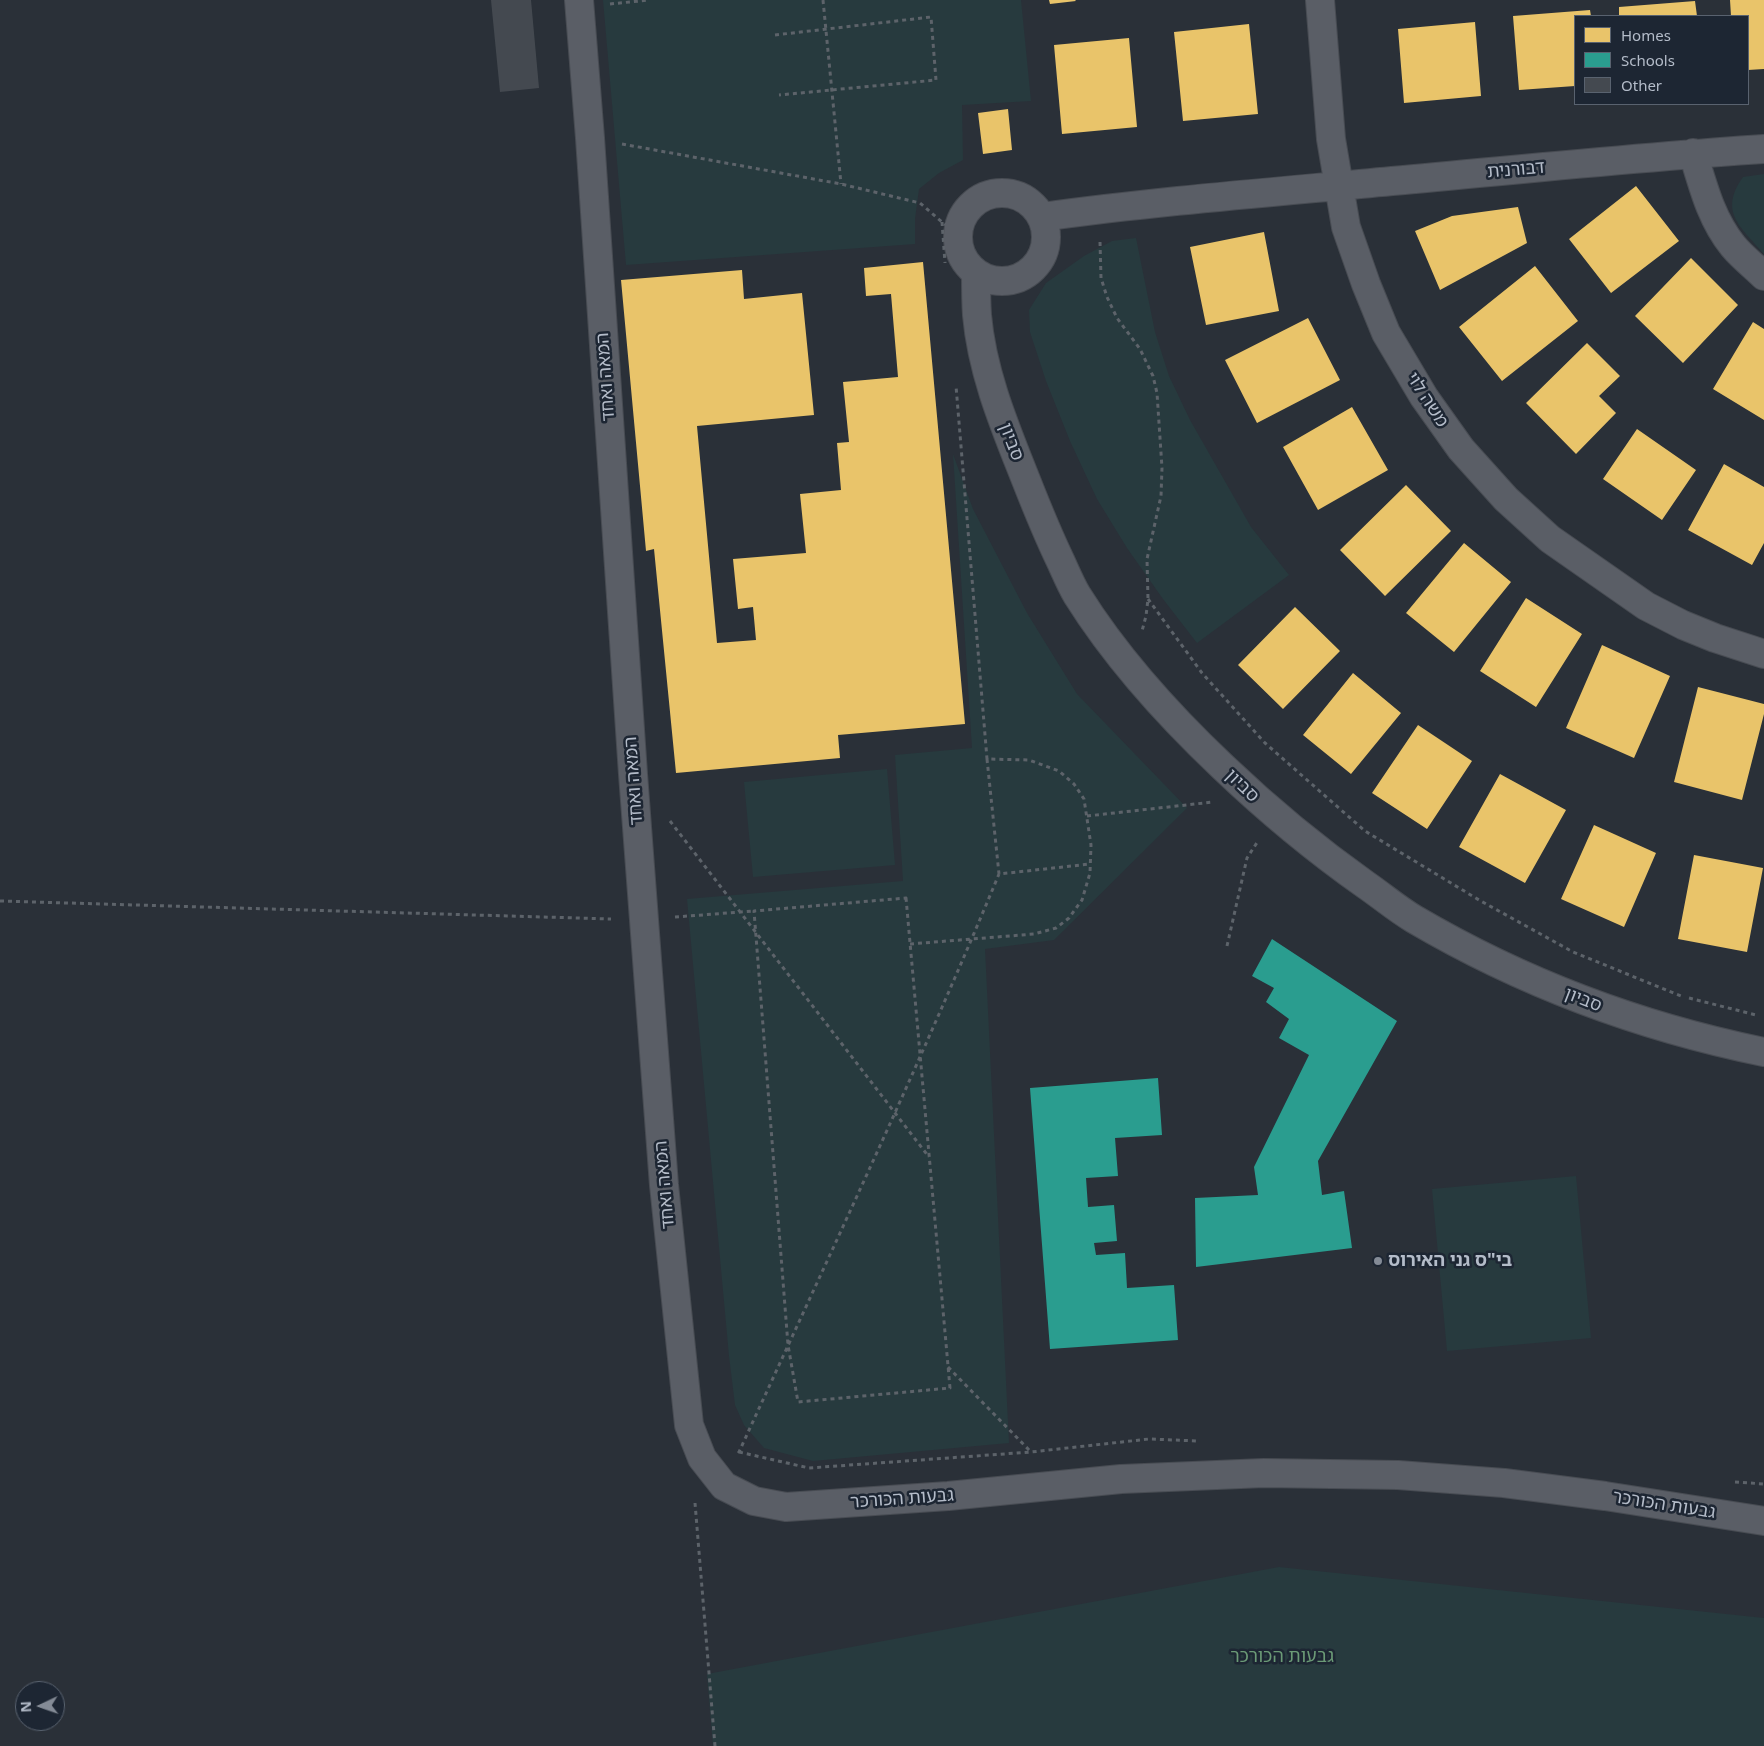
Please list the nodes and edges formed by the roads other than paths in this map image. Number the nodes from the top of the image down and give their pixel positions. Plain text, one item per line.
1 (1320, 0) edge
2 (579, 4) edge
3 (1764, 149) edge
4 (1693, 153) junction
5 (1338, 186) junction
6 (1042, 217) junction
7 (976, 273) junction
8 (1764, 276) edge
9 (1761, 652) edge
10 (1764, 1052) edge
11 (786, 1507) joint
12 (1764, 1521) edge

1 - 5 street, משה לוי
2 - 11 street, המאה ואחד
3 - 4 street, דבורנית
4 - 5 street, דבורנית
4 - 8 street
5 - 6 street
5 - 9 street, משה לוי
6 - 7 street
6 - 7 street
7 - 10 street, סביון
11 - 12 street, גבעות הכורכר

